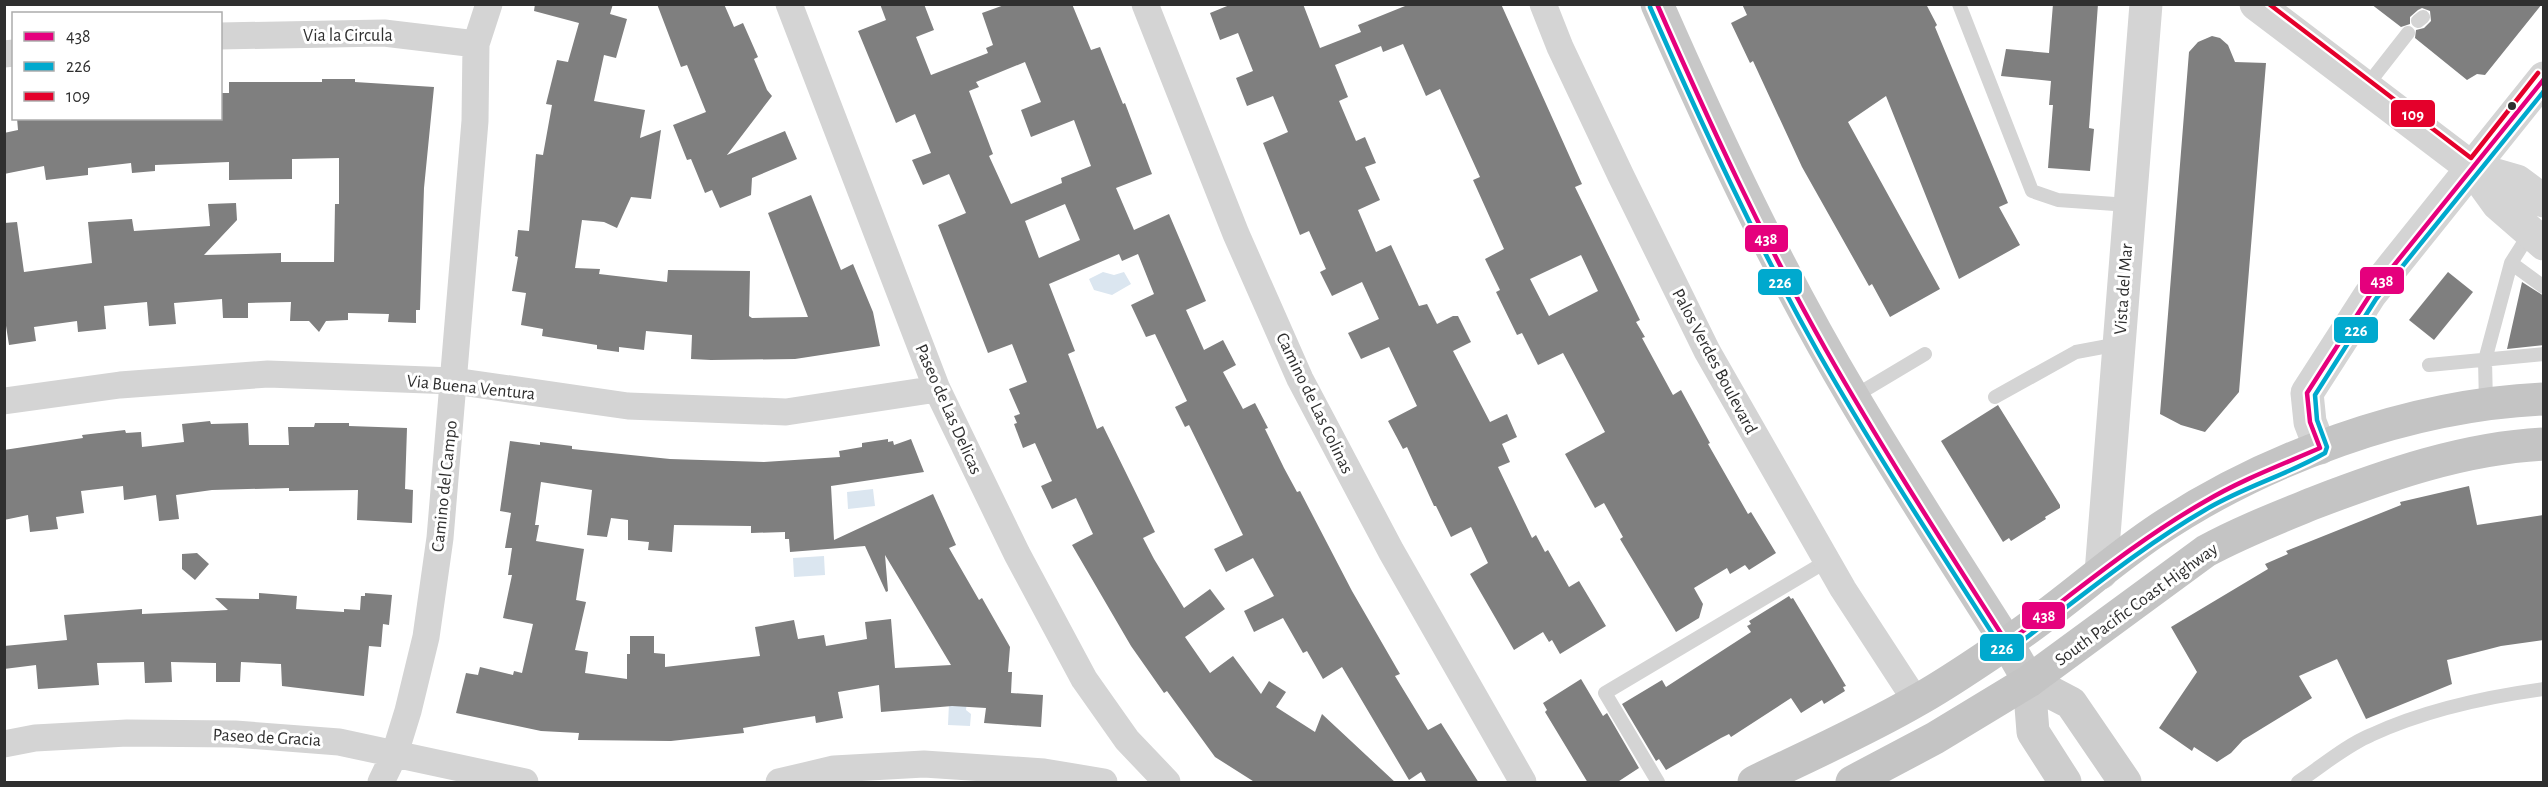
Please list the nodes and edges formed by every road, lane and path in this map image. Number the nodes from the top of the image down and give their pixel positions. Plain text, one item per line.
1 (489, 4) edge
2 (789, 4) edge
3 (1145, 4) edge
4 (1543, 4) edge
5 (1657, 4) edge
6 (1959, 4) edge
7 (2146, 4) edge
8 (2270, 9) edge
9 (2408, 33) dead end
10 (222, 36) edge
11 (476, 44) junction
12 (2544, 78) edge
13 (2365, 88) junction
14 (2472, 168) junction
15 (2544, 201) edge
16 (2130, 206) junction
17 (2537, 238) edge
18 (2511, 263) junction
19 (2544, 287) edge
20 (2119, 344) junction
21 (1925, 354) dead end
22 (2544, 354) edge
23 (2485, 360) junction
24 (2429, 365) dead end
25 (454, 381) junction
26 (937, 389) junction
27 (1853, 397) junction
28 (1995, 397) dead end
29 (2544, 399) edge
30 (4, 401) edge
31 (2486, 404) junction
32 (2544, 444) edge
33 (2320, 448) junction
34 (2237, 534) junction
35 (1827, 561) junction
36 (2101, 573) junction
37 (2007, 643) junction
38 (2029, 681) junction
39 (2544, 688) edge
40 (1916, 701) junction
41 (4, 744) edge
42 (395, 753) junction
43 (381, 783) edge
44 (525, 783) edge
45 (778, 783) edge
46 (1104, 783) edge
47 (1167, 783) edge
48 (1523, 783) edge
49 (1658, 783) edge
50 (1754, 783) edge
51 (1852, 783) edge
52 (2066, 783) edge
53 (2125, 783) edge
54 (2298, 783) edge

1 - 11 street, Camino del Campo
2 - 26 street, Paseo de Las Delicas
3 - 48 street, Camino de Las Colinas
4 - 35 street, Palos Verdes Boulevard
5 - 27 main road
6 - 16 lane
7 - 16 street, Vista del Mar
8 - 13 street
9 - 13 lane
10 - 11 street, Via la Circula
11 - 25 street, Camino del Campo
12 - 14 street
13 - 14 street
14 - 15 street
14 - 17 street
14 - 33 street
16 - 20 street, Vista del Mar
17 - 18 lane
18 - 19 lane
18 - 23 lane
20 - 28 lane
20 - 36 street, Vista del Mar
21 - 27 lane
22 - 23 lane
23 - 24 lane
23 - 31 lane
25 - 26 street, Via Buena Ventura
25 - 30 street, Via Buena Ventura
25 - 42 street, Camino del Campo
26 - 47 street, Paseo de Las Delicas
27 - 37 main road
29 - 31 highway
31 - 33 highway
32 - 34 highway, South Pacific Coast Highway
33 - 34 highway
33 - 36 highway
34 - 38 highway, South Pacific Coast Highway
35 - 40 street, Palos Verdes Boulevard
35 - 49 lane
36 - 37 highway
37 - 38 main road
37 - 40 highway
38 - 51 highway, South Pacific Coast Highway
38 - 52 main road
38 - 53 main road
39 - 54 lane
40 - 50 highway
41 - 42 street, Paseo de Gracia
42 - 43 street, Camino del Campo
42 - 44 street, Paseo de Gracia
45 - 46 street

